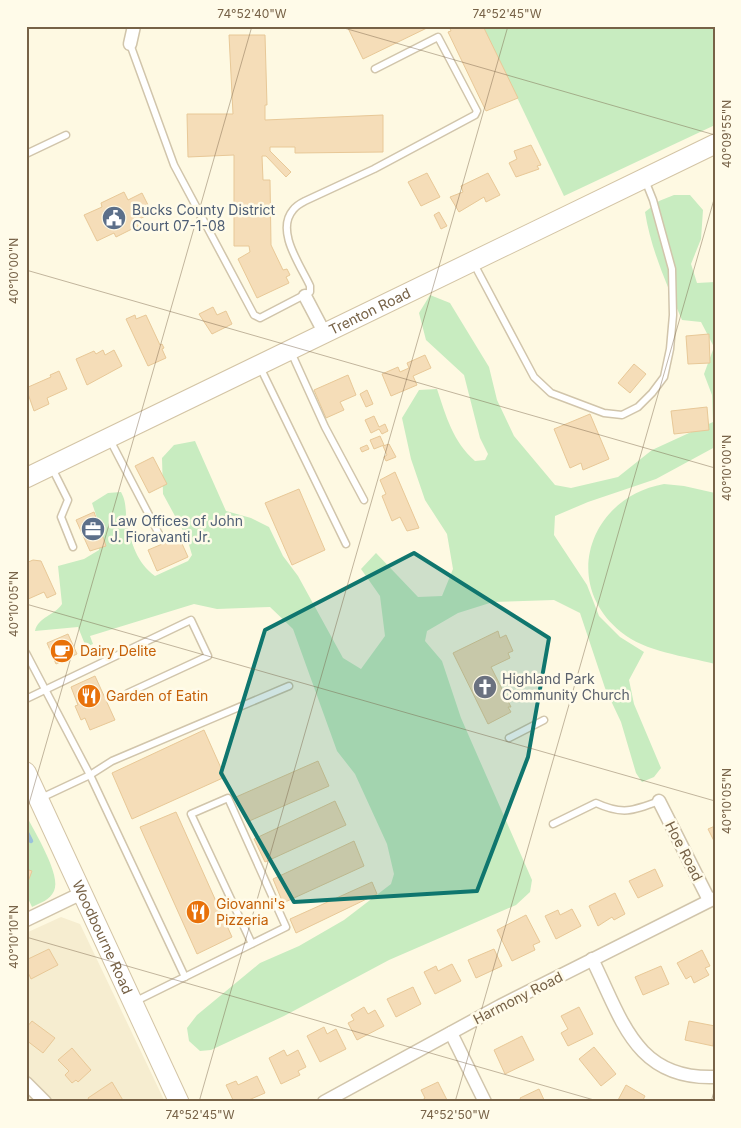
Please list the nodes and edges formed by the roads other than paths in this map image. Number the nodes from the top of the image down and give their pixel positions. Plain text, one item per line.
1 (134, 26) edge
2 (130, 44) joint
3 (375, 69) dead end
4 (66, 135) dead end
5 (715, 144) edge
6 (26, 154) edge
7 (645, 179) junction
8 (473, 263) junction
9 (305, 296) junction
10 (325, 334) junction
11 (290, 351) junction
12 (259, 366) junction
13 (110, 439) junction
14 (51, 467) junction
15 (26, 478) edge
16 (364, 500) dead end
17 (160, 536) dead end
18 (346, 544) dead end
19 (73, 547) dead end
20 (26, 653) edge
21 (289, 686) dead end
22 (45, 690) junction
23 (128, 693) dead end
24 (26, 699) edge
25 (544, 720) dead end
26 (509, 738) dead end
27 (26, 772) edge
28 (90, 775) junction
29 (39, 799) junction
30 (659, 801) joint
31 (553, 824) dead end
32 (82, 893) junction
33 (712, 899) edge
34 (26, 920) edge
35 (252, 944) junction
36 (592, 959) junction
37 (184, 977) junction
38 (133, 1002) junction
39 (451, 1033) junction
40 (715, 1077) edge
41 (26, 1083) edge
42 (45, 1102) edge
43 (179, 1102) edge
44 (324, 1102) edge
45 (485, 1102) edge

1 - 2 street
2 - 9 lane
3 - 9 lane
4 - 6 lane
5 - 7 main road, Trenton Road
7 - 8 main road, Trenton Road
7 - 8 lane
8 - 10 main road, Trenton Road
9 - 10 street
10 - 11 main road, Trenton Road
11 - 12 main road, Trenton Road
11 - 16 lane
12 - 13 main road, Trenton Road
12 - 18 lane
13 - 14 main road, Trenton Road
13 - 17 lane
14 - 15 main road, Trenton Road
14 - 19 lane
20 - 22 lane
21 - 28 lane
22 - 23 lane
22 - 24 lane
22 - 28 lane
25 - 26 lane
27 - 29 main road, Woodbourne Road
28 - 29 lane
28 - 37 lane
29 - 32 main road, Woodbourne Road
30 - 31 lane
30 - 33 street, Hoe Road
32 - 34 street
32 - 38 main road, Woodbourne Road
33 - 36 street, Harmony Road
35 - 35 lane
35 - 37 lane
36 - 39 street, Harmony Road
36 - 40 street
37 - 38 lane
38 - 43 main road, Woodbourne Road
39 - 44 street, Harmony Road
39 - 45 street
41 - 42 street

